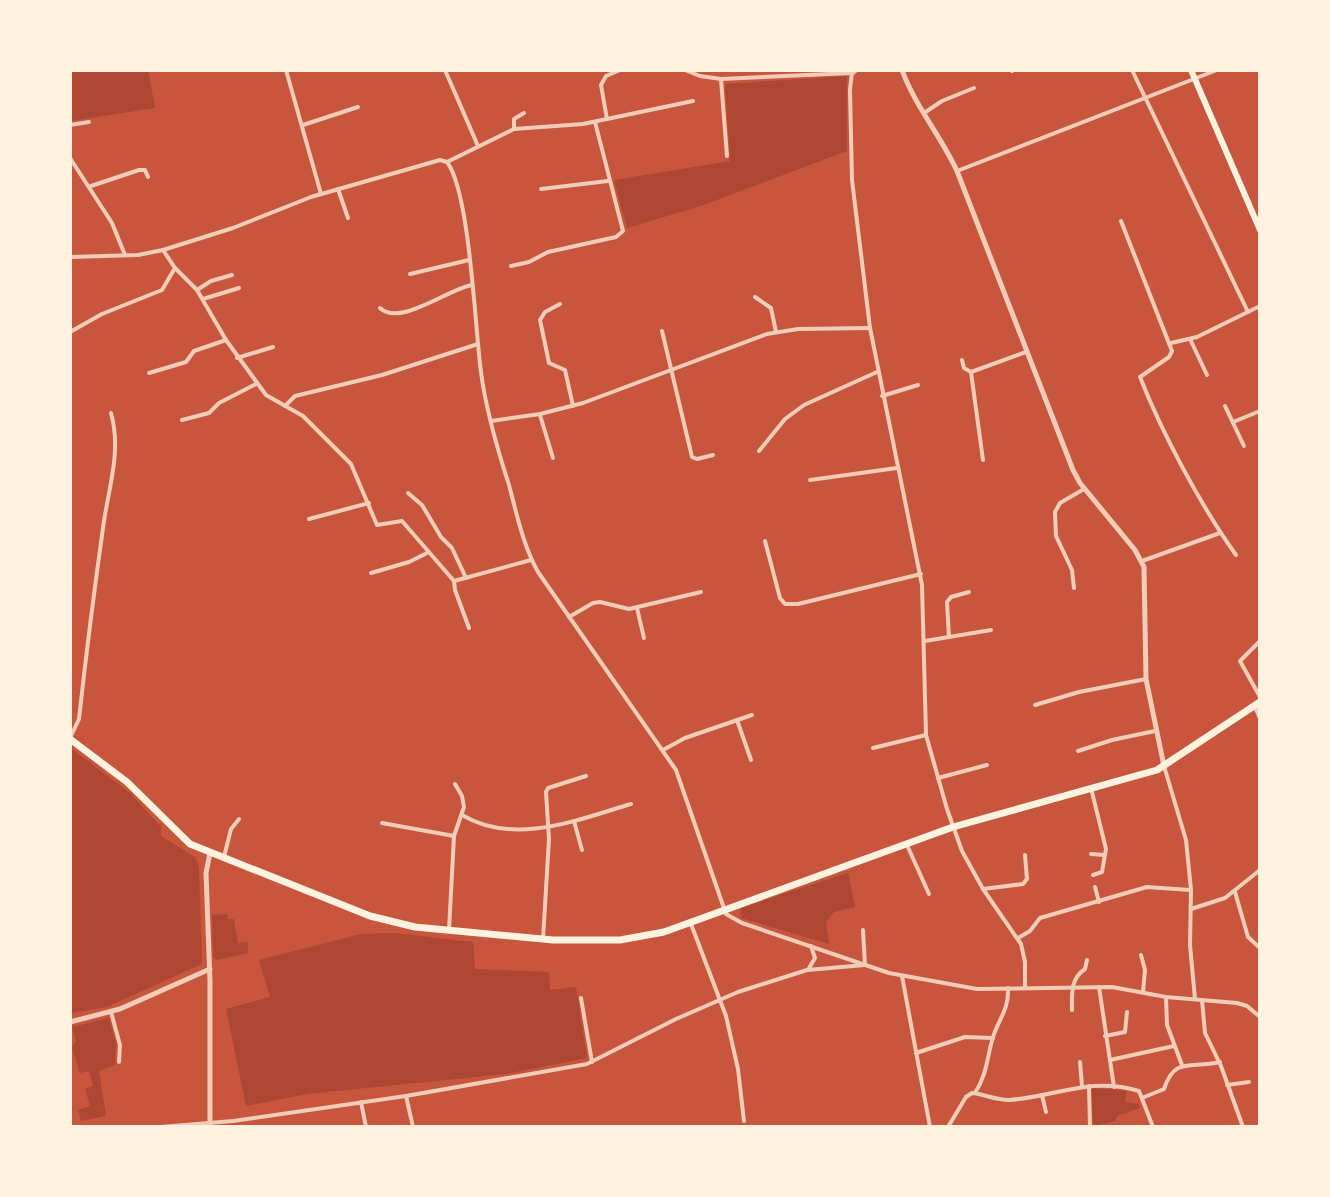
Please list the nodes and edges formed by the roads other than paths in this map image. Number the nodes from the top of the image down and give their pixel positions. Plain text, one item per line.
1 (286, 70) edge
2 (620, 70) edge
3 (685, 70) edge
4 (902, 70) edge
5 (1132, 70) edge
6 (1191, 70) edge
7 (1217, 70) edge
8 (447, 71) edge
9 (853, 71) edge
10 (721, 79) junction
11 (1195, 79) junction
12 (974, 88) dead end
13 (1147, 99) junction
14 (693, 101) dead end
15 (358, 107) dead end
16 (524, 113) dead end
17 (924, 113) junction
18 (607, 119) junction
19 (89, 122) dead end
20 (595, 122) junction
21 (70, 125) edge
22 (303, 125) junction
23 (514, 129) junction
24 (478, 146) junction
25 (727, 156) dead end
26 (70, 158) edge
27 (447, 162) junction
28 (957, 171) junction
29 (148, 177) dead end
30 (608, 181) junction
31 (91, 186) junction
32 (338, 189) junction
33 (541, 189) dead end
34 (321, 194) junction
35 (348, 218) dead end
36 (1121, 221) dead end
37 (1258, 221) edge
38 (1260, 230) edge
39 (163, 250) junction
40 (125, 255) junction
41 (70, 257) edge
42 (469, 260) junction
43 (511, 266) dead end
44 (175, 268) junction
45 (410, 274) dead end
46 (232, 275) dead end
47 (472, 285) junction
48 (239, 288) dead end
49 (197, 290) junction
50 (755, 297) dead end
51 (202, 299) junction
52 (560, 304) dead end
53 (1260, 306) edge
54 (380, 308) dead end
55 (1248, 312) junction
56 (870, 328) junction
57 (662, 331) dead end
58 (70, 332) edge
59 (776, 332) junction
60 (1190, 339) junction
61 (226, 340) junction
62 (478, 344) junction
63 (1170, 344) junction
64 (273, 347) dead end
65 (1026, 352) junction
66 (237, 358) junction
67 (962, 360) dead end
68 (670, 370) junction
69 (877, 372) junction
70 (971, 372) junction
71 (149, 373) dead end
72 (1207, 375) dead end
73 (256, 384) junction
74 (918, 385) dead end
75 (882, 396) junction
76 (285, 406) junction
77 (573, 406) junction
78 (1225, 406) dead end
79 (1260, 411) edge
80 (111, 413) dead end
81 (540, 414) junction
82 (182, 420) dead end
83 (490, 422) junction
84 (1233, 422) junction
85 (1244, 446) dead end
86 (759, 451) dead end
87 (713, 455) dead end
88 (553, 458) dead end
89 (983, 460) dead end
90 (897, 468) junction
91 (810, 480) dead end
92 (1084, 489) junction
93 (408, 493) dead end
94 (369, 503) junction
95 (309, 519) dead end
96 (1220, 533) junction
97 (765, 541) dead end
98 (427, 553) junction
99 (1236, 555) dead end
100 (531, 560) junction
101 (1142, 561) junction
102 (371, 573) dead end
103 (921, 574) junction
104 (466, 578) junction
105 (454, 581) junction
106 (1074, 588) dead end
107 (701, 592) dead end
108 (969, 592) dead end
109 (637, 608) junction
110 (569, 617) junction
111 (469, 628) dead end
112 (991, 630) dead end
113 (949, 637) junction
114 (644, 638) dead end
115 (925, 641) junction
116 (1260, 641) edge
117 (1146, 679) junction
118 (1258, 702) edge
119 (1035, 705) dead end
120 (752, 715) dead end
121 (1260, 717) edge
122 (737, 720) junction
123 (1155, 731) junction
124 (926, 735) junction
125 (70, 738) edge
126 (873, 748) dead end
127 (663, 750) junction
128 (1078, 751) dead end
129 (751, 760) dead end
130 (987, 765) dead end
131 (1164, 766) junction
132 (586, 776) dead end
133 (938, 778) junction
134 (455, 784) dead end
135 (1091, 788) junction
136 (631, 804) dead end
137 (462, 815) junction
138 (239, 819) dead end
139 (574, 821) junction
140 (382, 823) dead end
141 (549, 826) junction
142 (953, 827) junction
143 (454, 836) junction
144 (906, 844) junction
145 (582, 850) dead end
146 (210, 853) junction
147 (1091, 854) dead end
148 (1025, 855) dead end
149 (1104, 855) junction
150 (224, 858) junction
151 (1260, 870) edge
152 (1093, 875) dead end
153 (1095, 887) dead end
154 (983, 889) junction
155 (1191, 890) junction
156 (1235, 892) junction
157 (929, 894) dead end
158 (1099, 902) junction
159 (1191, 909) junction
160 (724, 910) junction
161 (690, 922) junction
162 (863, 930) dead end
163 (449, 931) junction
164 (1018, 938) junction
165 (543, 939) junction
166 (809, 944) junction
167 (1260, 948) edge
168 (1141, 955) dead end
169 (1087, 960) dead end
170 (865, 965) junction
171 (210, 969) junction
172 (807, 970) junction
173 (902, 976) junction
174 (1025, 987) junction
175 (1072, 987) junction
176 (1099, 987) junction
177 (1008, 988) junction
178 (1143, 992) junction
179 (1166, 997) junction
180 (581, 998) dead end
181 (721, 998) junction
182 (1195, 999) junction
183 (1202, 1000) junction
184 (1072, 1010) dead end
185 (111, 1012) junction
186 (1127, 1012) dead end
187 (1260, 1017) edge
188 (70, 1022) edge
189 (1105, 1036) junction
190 (993, 1038) junction
191 (1174, 1046) junction
192 (916, 1053) junction
193 (1110, 1060) junction
194 (119, 1062) dead end
195 (592, 1062) junction
196 (1080, 1062) dead end
197 (1220, 1062) junction
198 (1182, 1065) junction
199 (1249, 1082) dead end
200 (1227, 1085) junction
201 (1082, 1086) junction
202 (1089, 1086) junction
203 (1114, 1087) junction
204 (975, 1093) junction
205 (1042, 1094) junction
206 (406, 1096) junction
207 (1142, 1099) junction
208 (361, 1102) junction
209 (1046, 1112) dead end
210 (744, 1121) dead end
211 (210, 1125) edge
212 (160, 1127) edge
213 (366, 1127) edge
214 (413, 1127) edge
215 (930, 1127) edge
216 (948, 1127) edge
217 (1090, 1127) edge
218 (1153, 1127) edge
219 (1243, 1127) edge

1 - 22 street
2 - 18 street
3 - 10 street
4 - 17 street
5 - 13 street
6 - 11 main road
7 - 11 street
8 - 24 street
9 - 10 street
9 - 56 street
10 - 25 street
11 - 13 street
11 - 37 main road
12 - 17 street
13 - 28 street
13 - 55 street
14 - 18 street
15 - 22 street
16 - 23 street
17 - 28 street
18 - 20 street
19 - 21 street
20 - 23 street
20 - 30 street
22 - 34 street
23 - 24 street
24 - 27 street
26 - 31 street
27 - 32 street
27 - 42 street
28 - 65 street
29 - 31 street
30 - 33 street
30 - 43 street
31 - 40 street
32 - 34 street
32 - 35 street
34 - 39 street
36 - 63 street
37 - 38 main road
39 - 40 street
39 - 44 street
40 - 41 street
42 - 45 street
42 - 47 street
44 - 49 street
44 - 58 street
46 - 49 street
47 - 54 street
47 - 62 street
48 - 51 street
49 - 51 street
50 - 59 street
51 - 61 street
52 - 77 street
53 - 55 street
55 - 60 street
56 - 59 street
56 - 69 street
57 - 68 street
59 - 68 street
60 - 63 street
60 - 72 street
61 - 66 street
61 - 71 street
62 - 76 street
62 - 83 street
63 - 96 street
64 - 66 street
65 - 70 street
65 - 92 street
66 - 73 street
67 - 70 street
68 - 77 street
68 - 87 street
69 - 75 street
69 - 86 street
70 - 89 street
73 - 76 street
73 - 82 street
74 - 75 street
75 - 90 street
76 - 94 street
77 - 81 street
78 - 84 street
79 - 84 street
80 - 125 street
81 - 83 street
81 - 88 street
83 - 100 street
84 - 85 street
90 - 91 street
90 - 103 street
92 - 101 street
92 - 106 street
93 - 104 street
94 - 95 street
94 - 98 street
96 - 99 street
96 - 101 street
97 - 103 street
98 - 102 street
98 - 105 street
100 - 104 street
100 - 110 street
101 - 117 street
103 - 115 street
104 - 105 street
105 - 111 street
107 - 109 street
108 - 113 street
109 - 110 street
109 - 114 street
110 - 127 street
112 - 113 street
113 - 115 street
115 - 124 street
116 - 118 street
117 - 119 street
117 - 123 street
118 - 121 street
118 - 131 main road
120 - 122 street
122 - 127 street
122 - 129 street
123 - 128 street
123 - 131 street
124 - 126 street
124 - 133 street
125 - 146 main road
127 - 160 street
130 - 133 street
131 - 135 main road
131 - 155 street
132 - 141 street
133 - 142 street
134 - 137 street
135 - 142 main road
135 - 149 street
136 - 139 street
137 - 141 street
137 - 143 street
138 - 150 street
139 - 141 street
139 - 145 street
140 - 143 street
141 - 165 street
142 - 144 main road
142 - 154 street
143 - 163 street
144 - 157 street
144 - 160 main road
146 - 150 main road
146 - 171 street
147 - 149 street
148 - 154 street
149 - 152 street
150 - 163 main road
151 - 156 street
153 - 158 street
154 - 164 street
155 - 158 street
155 - 159 street
156 - 159 street
156 - 167 street
158 - 164 street
159 - 182 street
160 - 161 main road
160 - 166 street
161 - 165 main road
161 - 181 street
162 - 170 street
163 - 165 main road
164 - 174 street
166 - 170 street
166 - 172 street
168 - 178 street
169 - 175 street
170 - 172 street
170 - 173 street
171 - 185 street
171 - 211 street
172 - 181 street
173 - 177 street
173 - 192 street
174 - 175 street
174 - 177 street
175 - 176 street
175 - 184 street
176 - 178 street
176 - 189 street
177 - 190 street
178 - 179 street
179 - 182 street
179 - 191 street
180 - 195 street
181 - 195 street
181 - 210 street
182 - 183 street
183 - 187 street
183 - 197 street
185 - 188 street
185 - 194 street
186 - 189 street
189 - 193 street
190 - 192 street
190 - 204 street
191 - 193 street
191 - 198 street
192 - 215 street
193 - 203 street
195 - 206 street
196 - 201 street
197 - 198 street
197 - 200 street
198 - 207 street
199 - 200 street
200 - 219 street
201 - 202 street
201 - 205 street
202 - 203 street
202 - 217 street
203 - 207 street
204 - 205 street
204 - 216 street
205 - 209 street
206 - 208 street
206 - 214 street
207 - 218 street
208 - 211 street
208 - 213 street
211 - 212 street

